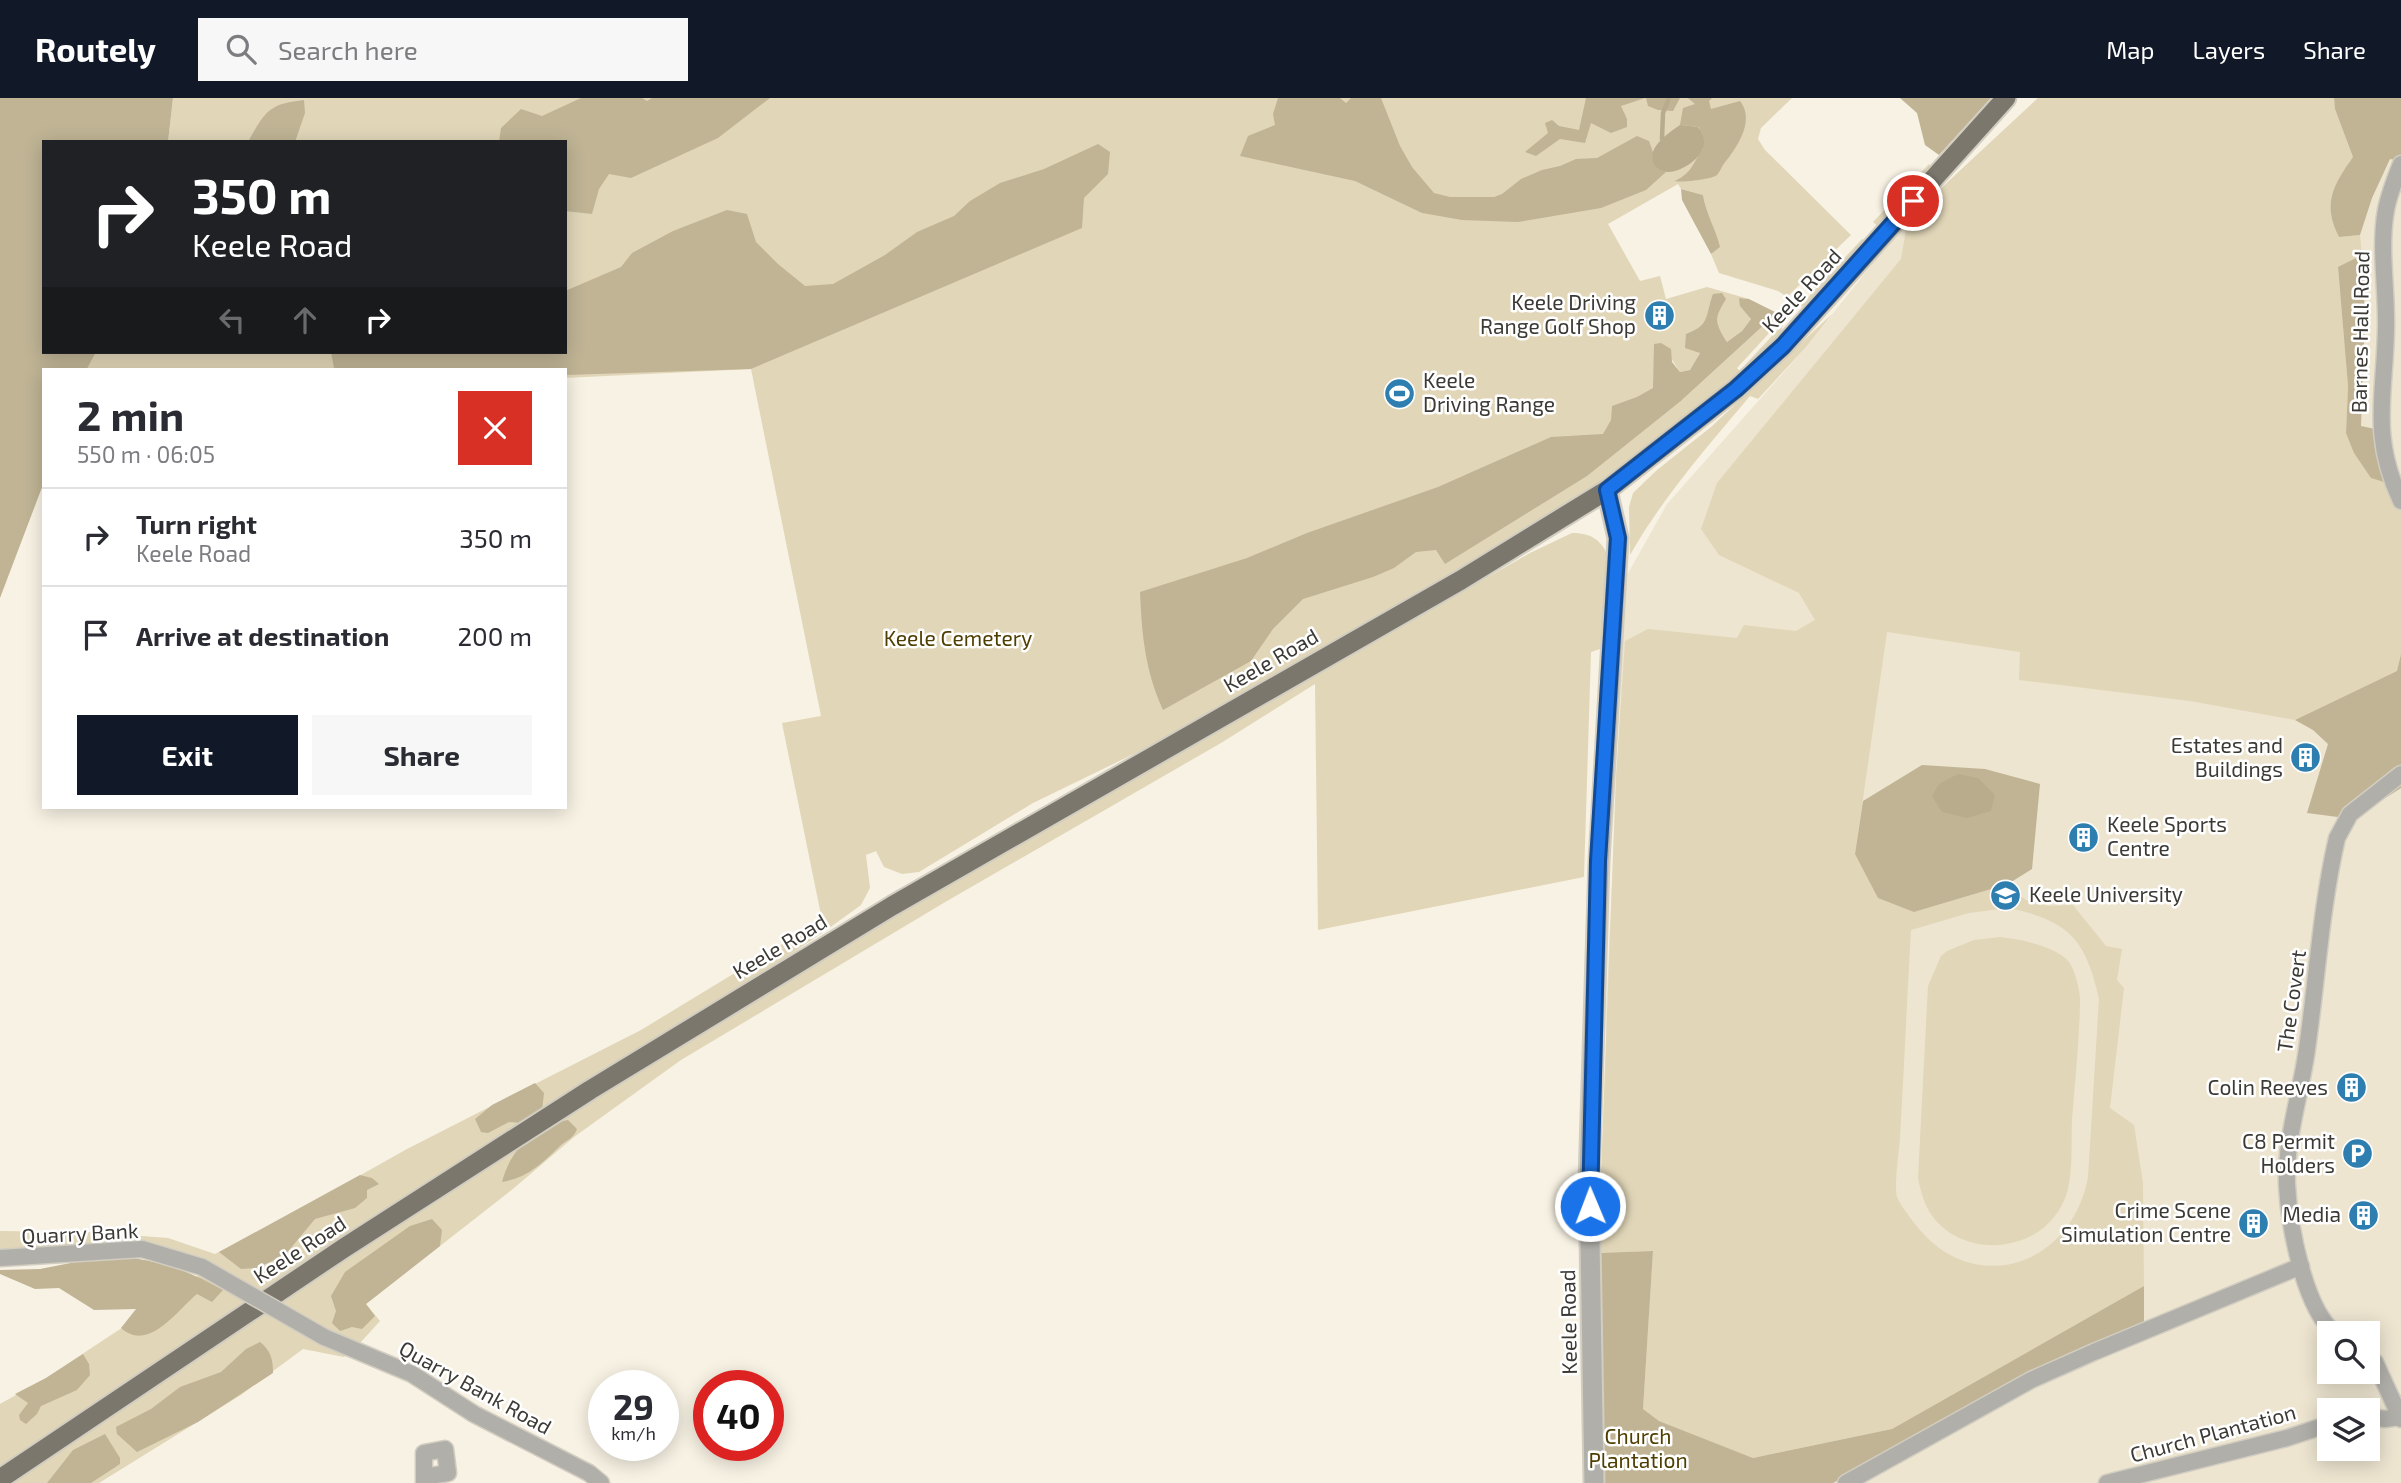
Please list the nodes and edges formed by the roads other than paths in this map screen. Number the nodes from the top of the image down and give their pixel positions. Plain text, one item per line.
1 (2006, 98) edge
2 (2401, 164) edge
3 (1607, 490) junction
4 (2401, 501) edge
5 (2401, 774) edge
6 (0, 1258) edge
7 (2301, 1266) junction
8 (2324, 1321) edge
9 (324, 1337) joint
10 (2380, 1373) edge
11 (2380, 1418) edge
12 (2400, 1418) edge
13 (2317, 1428) edge
14 (0, 1479) edge
15 (1848, 1482) edge
16 (601, 1483) edge
17 (1594, 1483) edge
18 (2107, 1483) edge

1 - 3 main road, Keele Road
2 - 4 street, Barnes Hall Road
3 - 14 main road, Keele Road
3 - 17 street, Keele Road
5 - 7 street, The Covert
6 - 9 street, Quarry Bank, bridge
7 - 8 street, The Covert
7 - 15 street
9 - 16 street, Quarry Bank Road
10 - 12 street
11 - 12 street
13 - 18 street, Church Plantation

